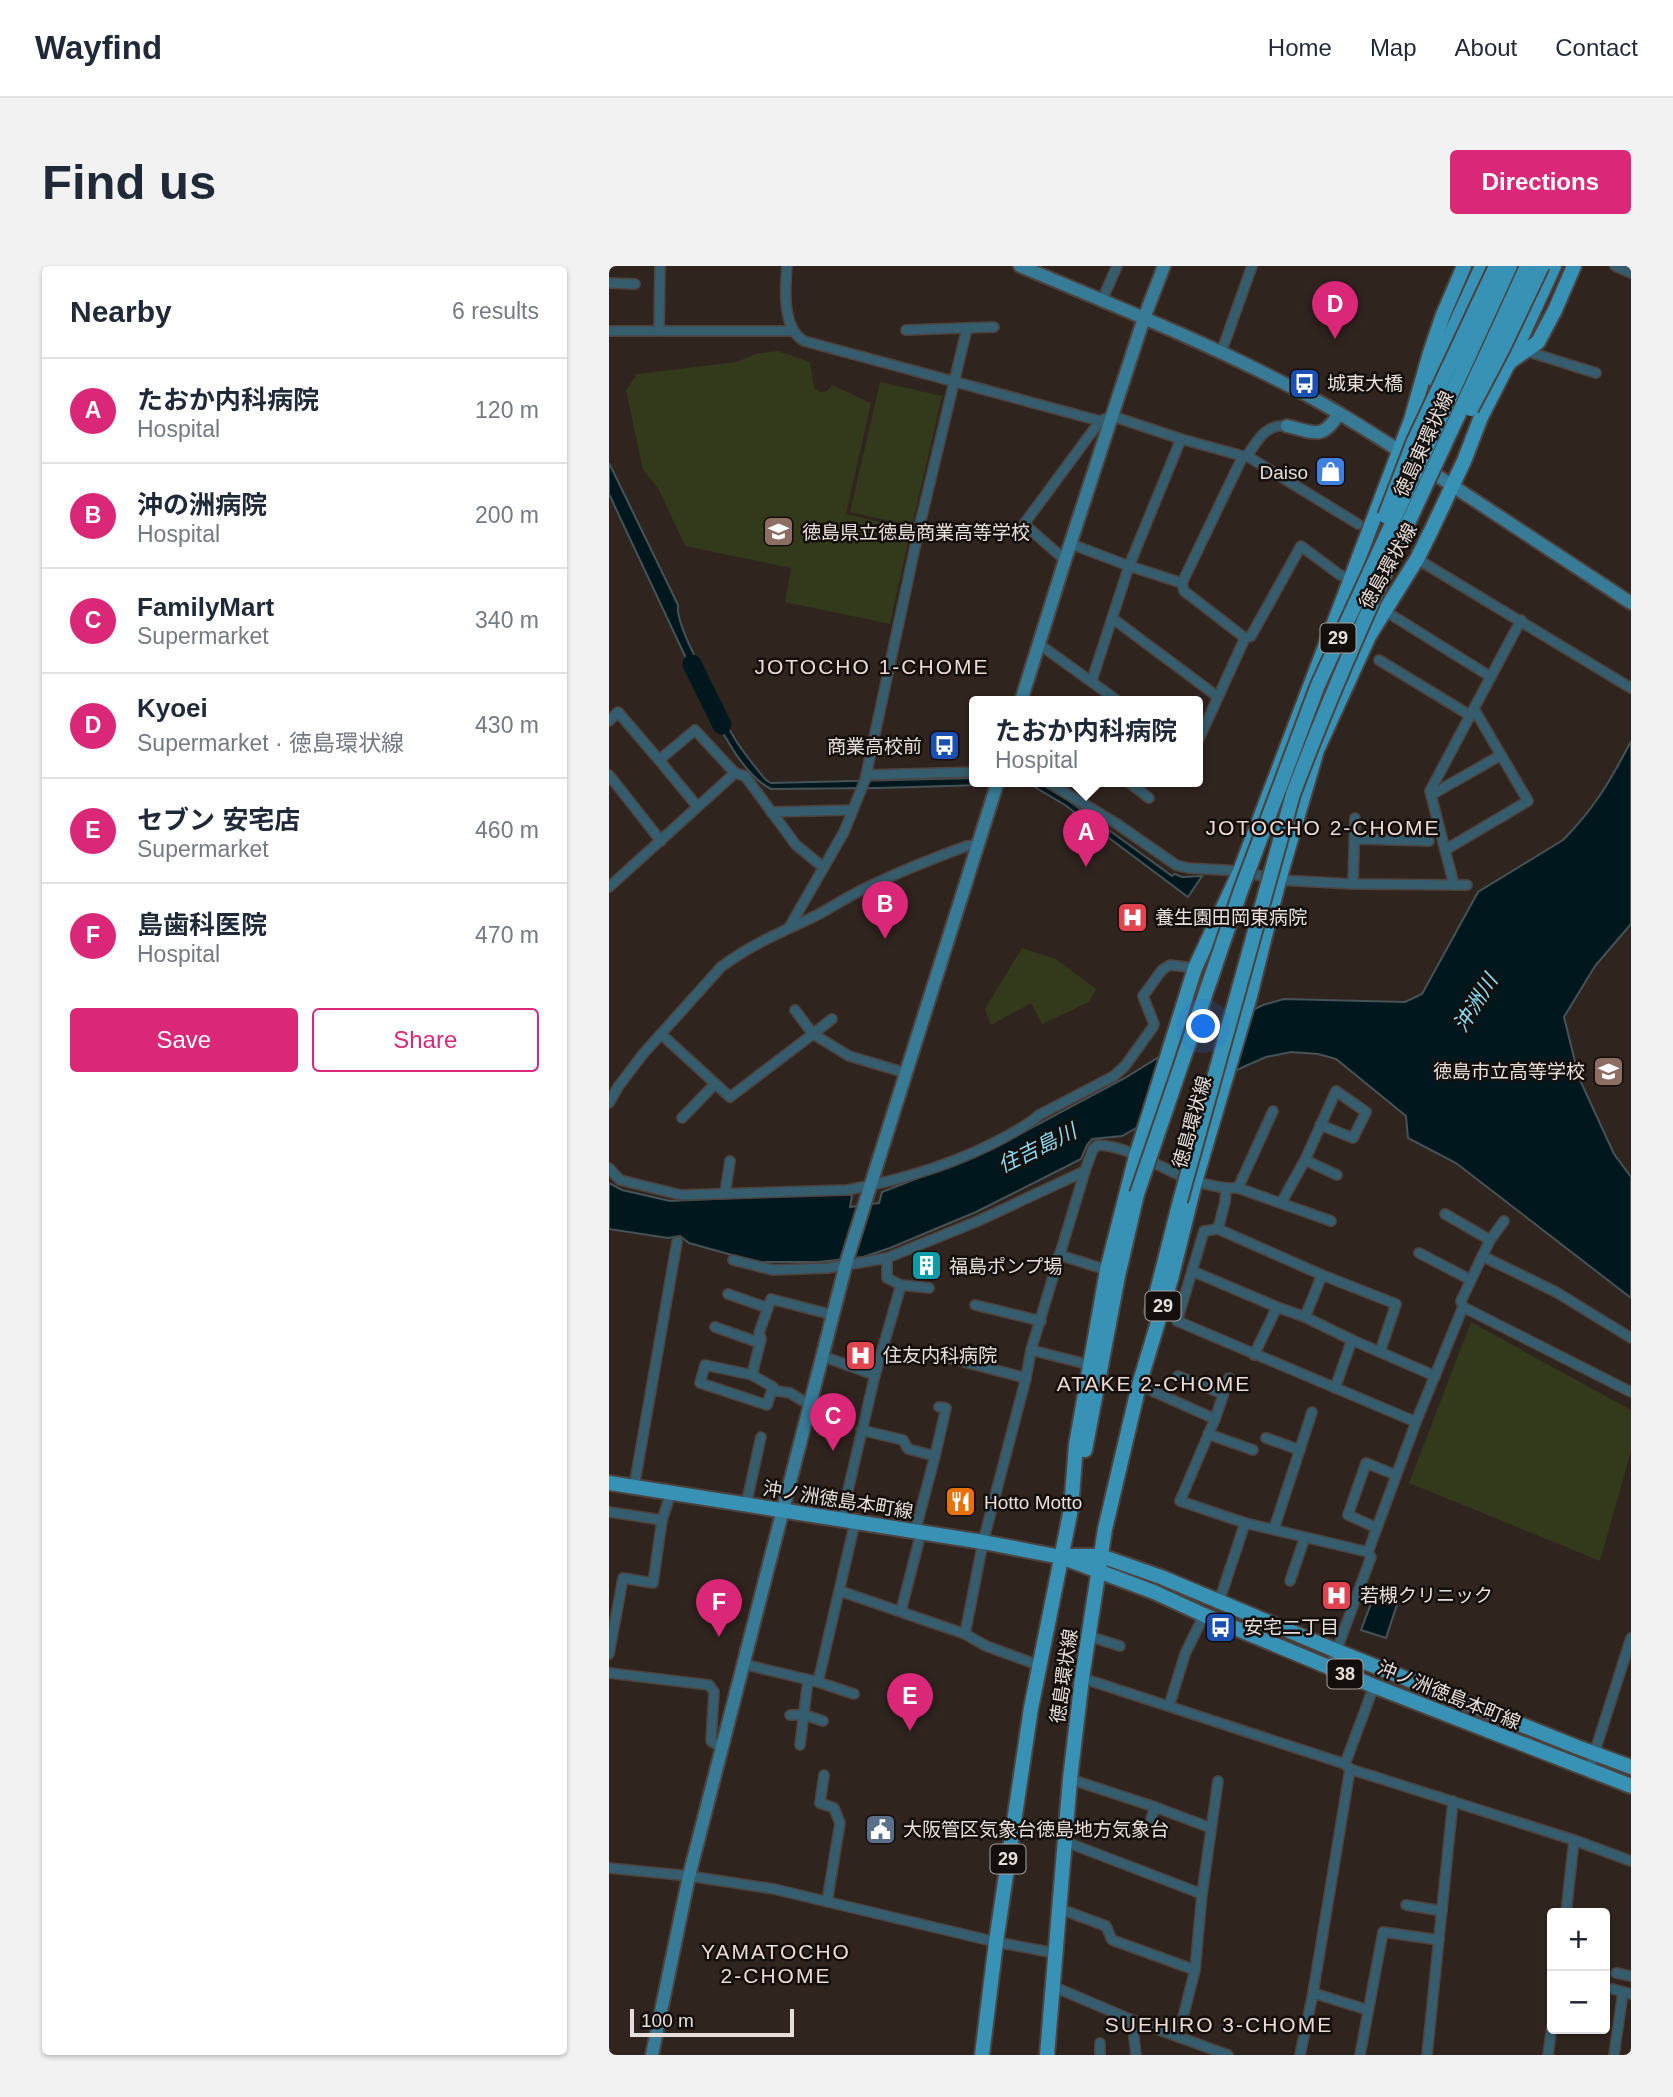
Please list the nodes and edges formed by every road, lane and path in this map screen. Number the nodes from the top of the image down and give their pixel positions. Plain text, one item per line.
1 (660, 266) edge
2 (787, 266) edge
3 (1117, 266) edge
4 (1164, 266) edge
5 (1252, 266) edge
6 (1464, 266) edge
7 (1482, 266) edge
8 (1496, 266) edge
9 (1510, 266) edge
10 (1527, 266) edge
11 (1542, 266) edge
12 (1554, 266) edge
13 (1574, 266) edge
14 (1615, 266) edge
15 (1027, 267) edge
16 (1631, 274) edge
17 (609, 283) edge
18 (635, 285) dead end
19 (1102, 300) junction
20 (1144, 318) junction
21 (994, 327) dead end
22 (967, 328) junction
23 (906, 330) dead end
24 (609, 331) edge
25 (659, 331) junction
26 (793, 331) junction
27 (1527, 351) junction
28 (1221, 353) junction
29 (1511, 361) junction
30 (1596, 373) dead end
31 (953, 381) junction
32 (1339, 413) junction
33 (1106, 418) junction
34 (1411, 421) junction
35 (1287, 426) joint
36 (1181, 439) junction
37 (1399, 450) junction
38 (1245, 456) junction
39 (1453, 485) junction
40 (1358, 524) dead end
41 (1405, 531) junction
42 (1071, 544) junction
43 (1065, 559) junction
44 (1417, 559) junction
45 (1129, 566) junction
46 (1350, 578) junction
47 (1182, 583) junction
48 (1631, 603) edge
49 (1351, 609) junction
50 (1385, 611) junction
51 (1112, 618) junction
52 (1521, 620) junction
53 (1245, 638) junction
54 (1039, 644) junction
55 (1379, 660) dead end
56 (1491, 677) junction
57 (1092, 680) junction
58 (1631, 688) edge
59 (1023, 696) edge
60 (1112, 696) edge
61 (1218, 696) junction
62 (1472, 712) junction
63 (609, 720) edge
64 (1203, 730) edge
65 (1501, 755) junction
66 (659, 760) junction
67 (969, 772) edge
68 (735, 773) junction
69 (609, 775) edge
70 (866, 777) junction
71 (996, 787) edge
72 (1056, 787) edge
73 (1135, 787) edge
74 (1431, 795) junction
75 (1149, 797) dead end
76 (697, 806) junction
77 (853, 810) junction
78 (771, 812) junction
79 (1355, 818) dead end
80 (1355, 839) junction
81 (661, 841) junction
82 (1429, 841) dead end
83 (977, 845) junction
84 (1445, 850) junction
85 (824, 867) junction
86 (1240, 871) junction
87 (1279, 880) junction
88 (1353, 884) junction
89 (1454, 885) junction
90 (1468, 885) dead end
91 (609, 887) edge
92 (790, 926) junction
93 (1195, 968) junction
94 (795, 1010) dead end
95 (832, 1019) dead end
96 (661, 1034) junction
97 (813, 1034) junction
98 (906, 1073) junction
99 (715, 1084) junction
100 (609, 1103) edge
101 (1273, 1111) dead end
102 (682, 1118) dead end
103 (1320, 1125) junction
104 (1136, 1156) junction
105 (1305, 1160) junction
106 (730, 1161) dead end
107 (609, 1168) edge
108 (1085, 1171) junction
109 (1337, 1175) dead end
110 (1195, 1182) junction
111 (870, 1186) junction
112 (1226, 1188) junction
113 (1238, 1188) junction
114 (725, 1193) junction
115 (1281, 1203) junction
116 (1445, 1214) dead end
117 (1331, 1221) dead end
118 (1504, 1221) dead end
119 (1217, 1228) junction
120 (1490, 1240) junction
121 (677, 1242) dead end
122 (1419, 1253) dead end
123 (1059, 1255) junction
124 (1482, 1256) junction
125 (887, 1258) junction
126 (733, 1260) dead end
127 (846, 1262) junction
128 (1107, 1270) junction
129 (1192, 1271) junction
130 (1322, 1275) junction
131 (1471, 1280) junction
132 (901, 1285) junction
133 (929, 1288) dead end
134 (728, 1294) dead end
135 (975, 1305) dead end
136 (1276, 1307) junction
137 (1463, 1307) junction
138 (768, 1308) junction
139 (833, 1315) junction
140 (1305, 1317) junction
141 (1041, 1321) junction
142 (715, 1327) dead end
143 (1631, 1338) edge
144 (1352, 1340) junction
145 (760, 1343) junction
146 (1031, 1350) junction
147 (1380, 1352) junction
148 (1254, 1354) junction
149 (823, 1356) junction
150 (941, 1356) dead end
151 (1090, 1365) junction
152 (752, 1375) junction
153 (875, 1375) junction
154 (1178, 1376) dead end
155 (1435, 1376) junction
156 (1026, 1378) junction
157 (1229, 1378) dead end
158 (1139, 1385) junction
159 (1335, 1388) junction
160 (772, 1390) junction
161 (1631, 1392) edge
162 (1223, 1394) junction
163 (810, 1405) junction
164 (939, 1407) dead end
165 (1312, 1412) dead end
166 (1215, 1419) junction
167 (1416, 1422) junction
168 (861, 1430) junction
169 (1207, 1434) junction
170 (761, 1437) dead end
171 (1266, 1438) dead end
172 (1252, 1450) dead end
173 (1300, 1450) junction
174 (935, 1456) junction
175 (1396, 1475) junction
176 (609, 1482) edge
177 (634, 1487) junction
178 (671, 1493) junction
179 (745, 1505) junction
180 (1070, 1509) junction
181 (783, 1511) junction
182 (609, 1512) edge
183 (662, 1520) junction
184 (848, 1521) junction
185 (1245, 1523) junction
186 (1377, 1528) junction
187 (1274, 1529) junction
188 (918, 1532) junction
189 (1305, 1537) junction
190 (983, 1542) junction
191 (1368, 1552) junction
192 (1101, 1556) junction
193 (1061, 1557) junction
194 (1099, 1571) junction
195 (1290, 1581) dead end
196 (839, 1591) junction
197 (1219, 1602) junction
198 (901, 1612) junction
199 (1204, 1615) junction
200 (965, 1634) junction
201 (1088, 1636) junction
202 (1631, 1638) edge
203 (1120, 1646) dead end
204 (1629, 1649) edge
205 (1337, 1651) junction
206 (609, 1654) edge
207 (743, 1664) junction
208 (1038, 1665) junction
209 (1330, 1668) junction
210 (609, 1674) edge
211 (1082, 1678) junction
212 (813, 1681) junction
213 (1374, 1686) junction
214 (854, 1694) dead end
215 (1169, 1706) junction
216 (790, 1715) dead end
217 (804, 1715) junction
218 (823, 1721) dead end
219 (800, 1745) dead end
220 (722, 1748) junction
221 (1596, 1754) junction
222 (1347, 1767) junction
223 (1631, 1767) edge
224 (1589, 1770) junction
225 (824, 1775) dead end
226 (1070, 1779) junction
227 (1218, 1781) dead end
228 (1631, 1786) edge
229 (1453, 1801) junction
230 (1155, 1807) junction
231 (1151, 1819) dead end
232 (1211, 1828) junction
233 (1574, 1840) junction
234 (1066, 1842) junction
235 (1631, 1861) edge
236 (609, 1868) edge
237 (689, 1877) junction
238 (1202, 1894) junction
239 (827, 1902) junction
240 (1406, 1905) dead end
241 (1567, 1908) edge
242 (1060, 1909) junction
243 (1442, 1911) junction
244 (1439, 1940) junction
245 (996, 1942) junction
246 (1055, 1953) junction
247 (1195, 1970) junction
248 (1616, 1973) dead end
249 (1631, 1976) edge
250 (1052, 1986) junction
251 (1610, 1988) edge
252 (1313, 1993) junction
253 (1627, 1993) edge
254 (1368, 2010) junction
255 (1132, 2020) junction
256 (1551, 2034) edge
257 (1178, 2037) junction
258 (1100, 2043) dead end
259 (652, 2055) edge
260 (982, 2055) edge
261 (1047, 2055) edge
262 (1100, 2055) edge
263 (1136, 2055) edge
264 (1228, 2055) edge
265 (1300, 2055) edge
266 (1360, 2055) edge
267 (1427, 2055) edge
268 (1548, 2055) edge
269 (1614, 2055) edge

1 - 25 street
2 - 26 street
3 - 19 street
4 - 20 street
5 - 28 street
6 - 34 main road, 徳島環状線 / 29
7 - 34 main road, 29
8 - 49 main road, bridge
9 - 49 main road, 徳島環状線 / 29, bridge
10 - 41 main road, 徳島東環状線 / 29, bridge
11 - 41 main road, bridge
12 - 29 main road, 29
13 - 27 main road, 徳島環状線 / 29
14 - 16 street
15 - 19 street
17 - 18 street
19 - 20 street
20 - 28 street
20 - 33 street
21 - 22 street
22 - 23 street
22 - 31 street
24 - 25 street
25 - 26 street
26 - 31 street
27 - 29 main road, 徳島環状線 / 29
27 - 30 street
28 - 32 street
29 - 39 main road, 徳島環状線 / 29
31 - 33 street
31 - 70 street
32 - 35 street
32 - 37 street
33 - 36 street
33 - 42 street
33 - 43 street
34 - 37 main road, 徳島環状線 / 29
35 - 38 street
36 - 38 street
36 - 45 street
37 - 39 street
37 - 46 main road, 徳島環状線 / 29
38 - 40 street
38 - 47 street
39 - 44 main road, 徳島環状線 / 29
39 - 48 street
41 - 158 main road, 徳島東環状線 / 29, bridge
42 - 43 street
42 - 45 street
43 - 54 street
44 - 50 main road, 徳島環状線 / 29
44 - 52 street
45 - 47 street
45 - 51 street
46 - 53 street
46 - 86 main road, 徳島環状線 / 29
47 - 53 street
49 - 180 main road, 徳島環状線 / 29, bridge
50 - 56 street
50 - 87 main road, 徳島環状線 / 29
51 - 57 street
51 - 61 street
52 - 56 street
52 - 58 street
53 - 61 street
54 - 57 street
54 - 59 street
55 - 62 street
56 - 62 street
57 - 60 street
61 - 64 street
62 - 65 street
62 - 74 street
63 - 66 street
65 - 74 street
65 - 84 street
66 - 68 street
66 - 76 street
67 - 70 street
68 - 76 street
68 - 78 street
69 - 81 street
70 - 77 street
71 - 83 street
72 - 86 street
73 - 75 street
74 - 84 street
76 - 81 street
77 - 78 street
77 - 85 street
78 - 85 street
79 - 80 street
80 - 82 street
80 - 88 street
81 - 91 street
83 - 92 street
83 - 98 street
84 - 89 street
85 - 92 street
86 - 87 street
86 - 93 main road, 徳島環状線 / 29
87 - 88 street
87 - 110 main road, 徳島環状線 / 29
88 - 89 street
89 - 90 street
92 - 96 street
93 - 104 main road, 徳島環状線 / 29
93 - 111 street
94 - 97 street
95 - 97 street
96 - 99 street
96 - 100 street
97 - 98 street
97 - 99 street
98 - 111 street
99 - 102 street
101 - 113 street
103 - 103 street
103 - 105 street
104 - 108 street
104 - 110 street
104 - 128 main road, 徳島環状線 / 29
105 - 109 street
105 - 115 street
106 - 114 street
107 - 114 street
108 - 123 street
108 - 125 street
110 - 112 street
110 - 158 main road, 徳島環状線 / 29
111 - 114 street
111 - 127 street
112 - 113 street
112 - 119 street
113 - 115 street
115 - 117 street
116 - 120 street
118 - 120 street
119 - 129 street
119 - 130 street
120 - 124 street
121 - 177 street
122 - 131 street
123 - 128 street
123 - 141 street
124 - 131 street
124 - 143 street
125 - 127 street
125 - 132 street
126 - 127 street
127 - 139 street
128 - 151 main road, 徳島環状線 / 29
129 - 136 street
129 - 148 street
130 - 140 street
130 - 147 street
131 - 137 street
132 - 133 street
132 - 153 street
134 - 138 street
135 - 141 street
136 - 140 street
136 - 148 street
137 - 155 street
137 - 161 street
138 - 139 street
138 - 145 street
139 - 149 street
140 - 144 street
141 - 146 street
142 - 145 street
144 - 147 street
144 - 159 street
145 - 152 street
146 - 151 street
146 - 156 street
147 - 155 street
148 - 159 street
149 - 153 street
149 - 163 street
150 - 156 street
151 - 180 main road, 徳島環状線 / 29
152 - 160 street
152 - 160 street
153 - 168 street
154 - 162 street
155 - 167 street
156 - 190 street
157 - 162 street
158 - 166 street
158 - 192 main road, 徳島環状線 / 29
159 - 167 street
160 - 163 street
162 - 166 street
163 - 181 street
164 - 174 street
165 - 173 street
166 - 169 street
167 - 175 street
168 - 174 street
168 - 184 street
169 - 172 street
169 - 185 street
170 - 179 street
171 - 173 street
173 - 187 street
174 - 188 street
175 - 186 street
175 - 186 street
176 - 177 main road, 沖ノ洲徳島本町線 / 38
177 - 178 main road, 沖ノ洲徳島本町線 / 38
178 - 179 main road, 沖ノ洲徳島本町線 / 38
178 - 183 street
179 - 181 main road, 沖ノ洲徳島本町線 / 38
180 - 193 main road, 徳島環状線 / 29
181 - 184 main road, 沖ノ洲徳島本町線 / 38
181 - 207 street
182 - 183 street
183 - 206 street
184 - 188 main road, 沖ノ洲徳島本町線 / 38
184 - 196 street
185 - 187 street
185 - 197 street
186 - 191 street
187 - 189 street
188 - 190 main road, 沖ノ洲徳島本町線 / 38
188 - 198 street
189 - 191 street
189 - 195 street
190 - 193 main road, 沖ノ洲徳島本町線 / 38
190 - 200 street
191 - 205 street
192 - 193 main road, 沖ノ洲徳島本町線 / 38
192 - 194 main road, 徳島環状線 / 29
192 - 197 main road, 沖ノ洲徳島本町線 / 38
193 - 194 main road, 沖ノ洲徳島本町線 / 38
193 - 208 main road, 徳島環状線 / 29
194 - 199 main road, 沖ノ洲徳島本町線 / 38
194 - 201 main road, 徳島環状線 / 29
196 - 198 street
196 - 212 street
197 - 205 main road, 沖ノ洲徳島本町線 / 38
198 - 200 street
199 - 209 main road, 沖ノ洲徳島本町線 / 38
199 - 215 street
200 - 208 street
201 - 203 street
201 - 211 main road, 徳島環状線 / 29
202 - 204 street
204 - 221 street
205 - 209 street
205 - 221 main road, 沖ノ洲徳島本町線 / 38
207 - 212 street
207 - 220 street
208 - 245 main road, 徳島環状線 / 29
209 - 213 main road, 沖ノ洲徳島本町線 / 38
210 - 220 street
211 - 215 street
211 - 226 main road, 徳島環状線 / 29
212 - 214 street
212 - 217 street
213 - 222 street
213 - 224 main road, 沖ノ洲徳島本町線 / 38
215 - 222 street
216 - 217 street
217 - 218 street
217 - 219 street
220 - 237 street
221 - 223 main road, 沖ノ洲徳島本町線 / 38
221 - 224 street
222 - 229 street
222 - 252 street
224 - 228 main road, 沖ノ洲徳島本町線 / 38
225 - 239 street
226 - 230 street
226 - 234 main road, 徳島環状線 / 29
227 - 232 street
229 - 233 street
229 - 243 street
230 - 231 street
230 - 232 street
232 - 238 street
233 - 235 street
233 - 241 street
234 - 238 street
234 - 242 main road, 徳島環状線 / 29
236 - 237 street
237 - 239 street
237 - 259 street
238 - 247 street
239 - 245 street
240 - 243 street
242 - 246 main road, 徳島環状線 / 29
242 - 247 street
243 - 244 street
244 - 254 street
244 - 267 street
245 - 246 street
245 - 260 main road, 徳島環状線 / 29
246 - 250 main road, 徳島環状線 / 29
247 - 257 street
248 - 249 street
250 - 255 street
250 - 261 main road, 徳島環状線 / 29
251 - 253 street
252 - 254 street
252 - 265 street
253 - 269 street
254 - 266 street
255 - 257 street
255 - 263 street
256 - 268 street
257 - 264 street
258 - 262 street

